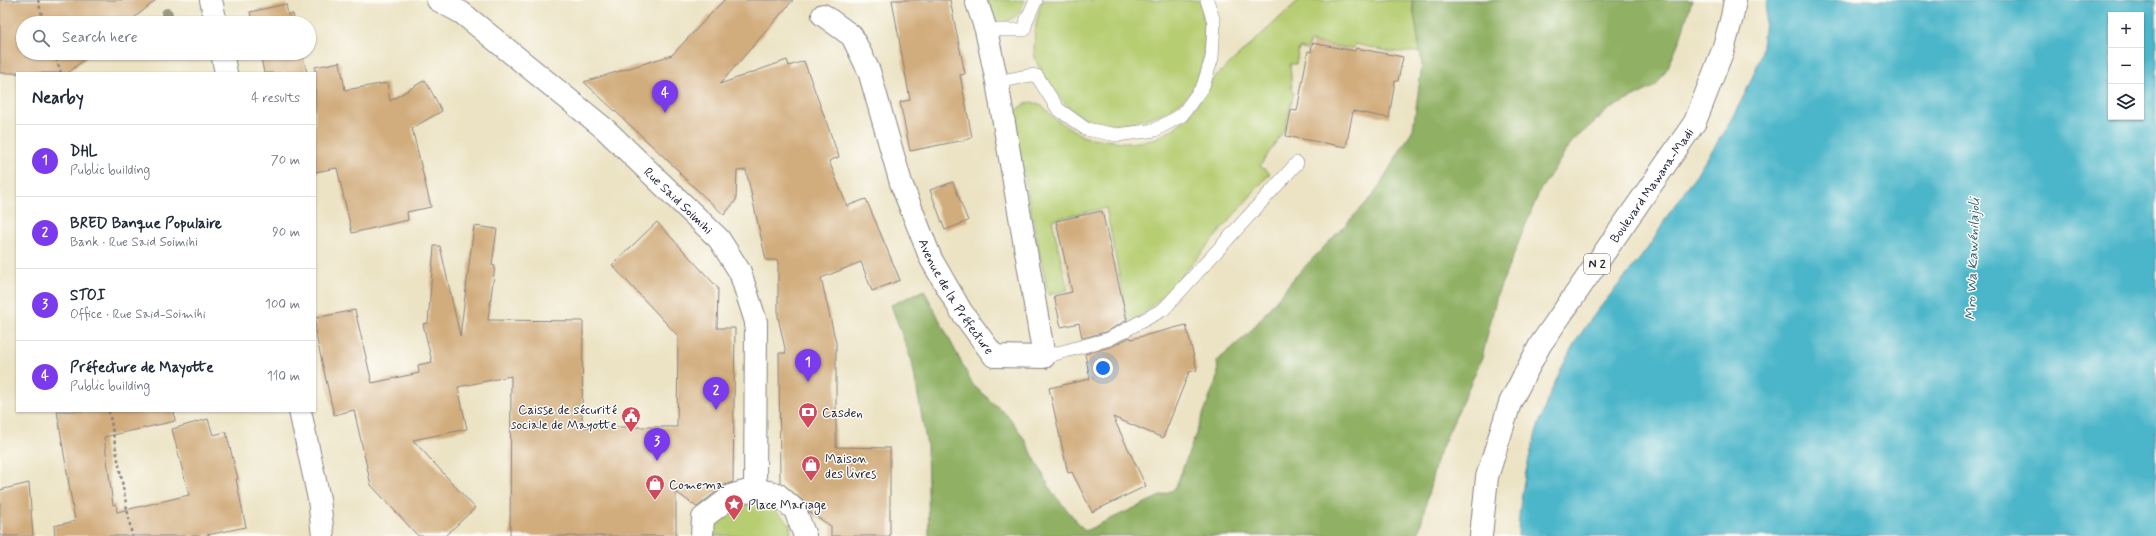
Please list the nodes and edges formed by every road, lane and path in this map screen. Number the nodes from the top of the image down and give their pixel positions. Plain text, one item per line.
1 (38, 0) edge
2 (211, 0) edge
3 (438, 0) edge
4 (976, 0) edge
5 (1036, 0) edge
6 (1207, 0) edge
7 (1735, 0) edge
8 (823, 15) dead end
9 (42, 16) edge
10 (214, 16) edge
11 (986, 30) junction
12 (56, 60) edge
13 (223, 60) edge
14 (61, 72) edge
15 (226, 72) edge
16 (997, 82) junction
17 (1297, 163) dead end
18 (1044, 357) junction
19 (109, 412) edge
20 (300, 412) edge
21 (755, 489) junction
22 (132, 536) edge
23 (323, 536) edge
24 (702, 536) edge
25 (805, 536) edge
26 (1481, 536) edge

1 - 9 path
2 - 10 street
3 - 21 street, Rue Said Soimihi
4 - 11 street
5 - 11 lane
6 - 16 lane
7 - 26 street, Boulevard Mawana-Madi / N 2
8 - 18 street, Avenue de la Préfecture
11 - 16 street
12 - 14 path
13 - 15 street
16 - 18 street
17 - 18 lane
19 - 22 path
20 - 23 street
21 - 24 street
21 - 25 street

